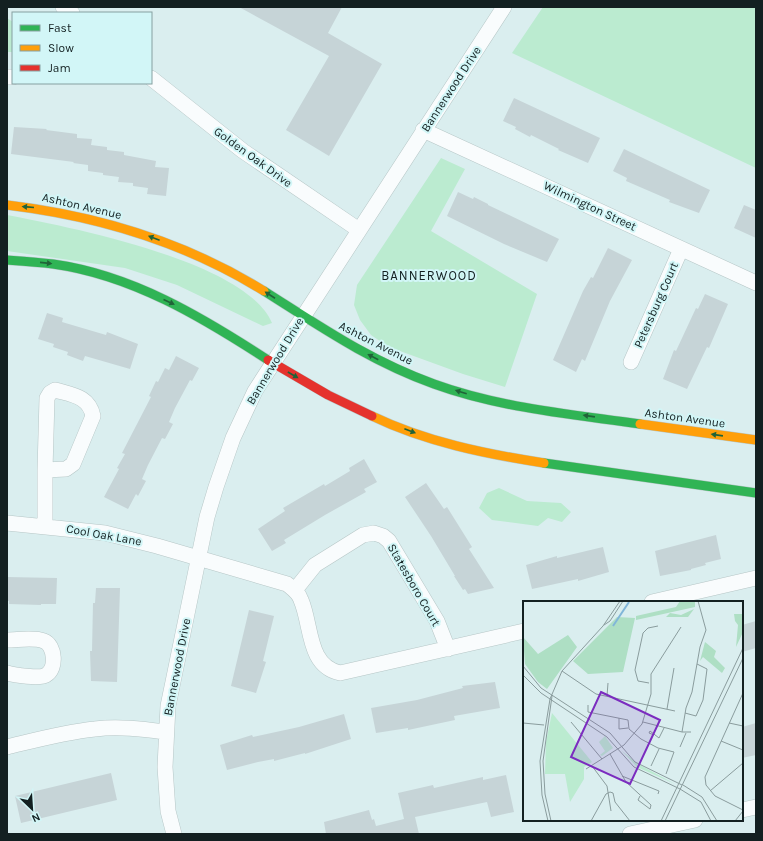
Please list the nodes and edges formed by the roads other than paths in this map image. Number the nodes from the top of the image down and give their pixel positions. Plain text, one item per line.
1 (502, 7) edge
2 (152, 79) edge
3 (423, 130) junction
4 (7, 205) edge
5 (359, 230) junction
6 (681, 249) junction
7 (7, 260) edge
8 (756, 283) edge
9 (303, 316) junction
10 (631, 362) dead end
11 (272, 363) junction
12 (756, 440) edge
13 (45, 470) junction
14 (756, 493) edge
15 (7, 523) edge
16 (45, 526) junction
17 (199, 558) junction
18 (756, 578) edge
19 (295, 590) junction
20 (656, 601) edge
21 (523, 631) edge
22 (7, 640) edge
23 (448, 649) junction
24 (7, 673) edge
25 (165, 732) junction
26 (7, 747) edge
27 (756, 807) edge
28 (743, 810) edge
29 (688, 826) edge
30 (174, 834) edge
31 (630, 834) edge

1 - 3 street, Bannerwood Drive
2 - 5 street, Golden Oak Drive
3 - 5 street, Bannerwood Drive
3 - 6 street, Wilmington Street
9 -> 4 main road, Ashton Avenue
5 - 9 street, Bannerwood Drive
6 - 8 street, Wilmington Street
6 - 10 street, Petersburg Court
7 -> 11 main road
9 - 11 street, Bannerwood Drive
12 -> 9 main road, Ashton Avenue
11 -> 14 main road
11 - 17 street, Bannerwood Drive
13 - 13 street
13 - 16 street
15 - 16 street, Cool Oak Lane
16 - 17 street, Cool Oak Lane
17 - 19 street
17 - 25 street, Bannerwood Drive
18 - 20 street
19 - 23 street
19 - 23 street, Statesboro Court
21 - 23 street
22 - 24 street
25 - 26 street
25 - 30 street, Bannerwood Drive
27 - 28 street
29 - 31 street

